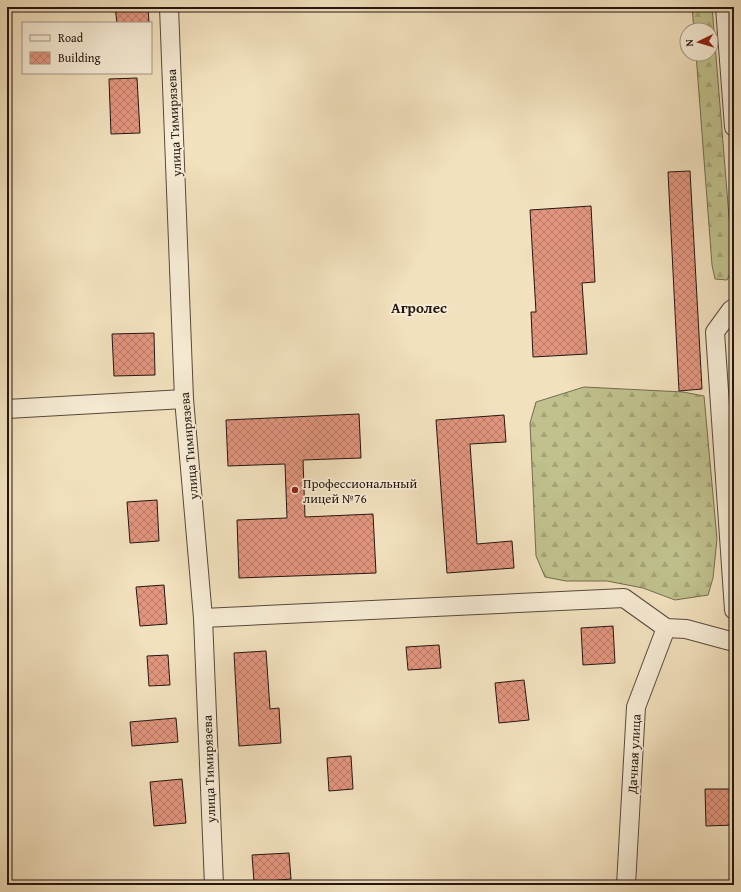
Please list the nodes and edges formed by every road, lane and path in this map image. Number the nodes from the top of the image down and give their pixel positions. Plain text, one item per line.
1 (169, 7) edge
2 (729, 16) edge
3 (734, 127) edge
4 (734, 308) edge
5 (184, 399) junction
6 (7, 409) edge
7 (734, 610) edge
8 (203, 618) junction
9 (666, 628) junction
10 (734, 642) edge
11 (214, 885) edge
12 (626, 885) edge

1 - 5 street, улица Тимирязева
2 - 3 street
4 - 7 street
5 - 6 street
5 - 8 street, улица Тимирязева
8 - 9 street
8 - 11 street, улица Тимирязева
9 - 10 street
9 - 12 street, Дачная улица

